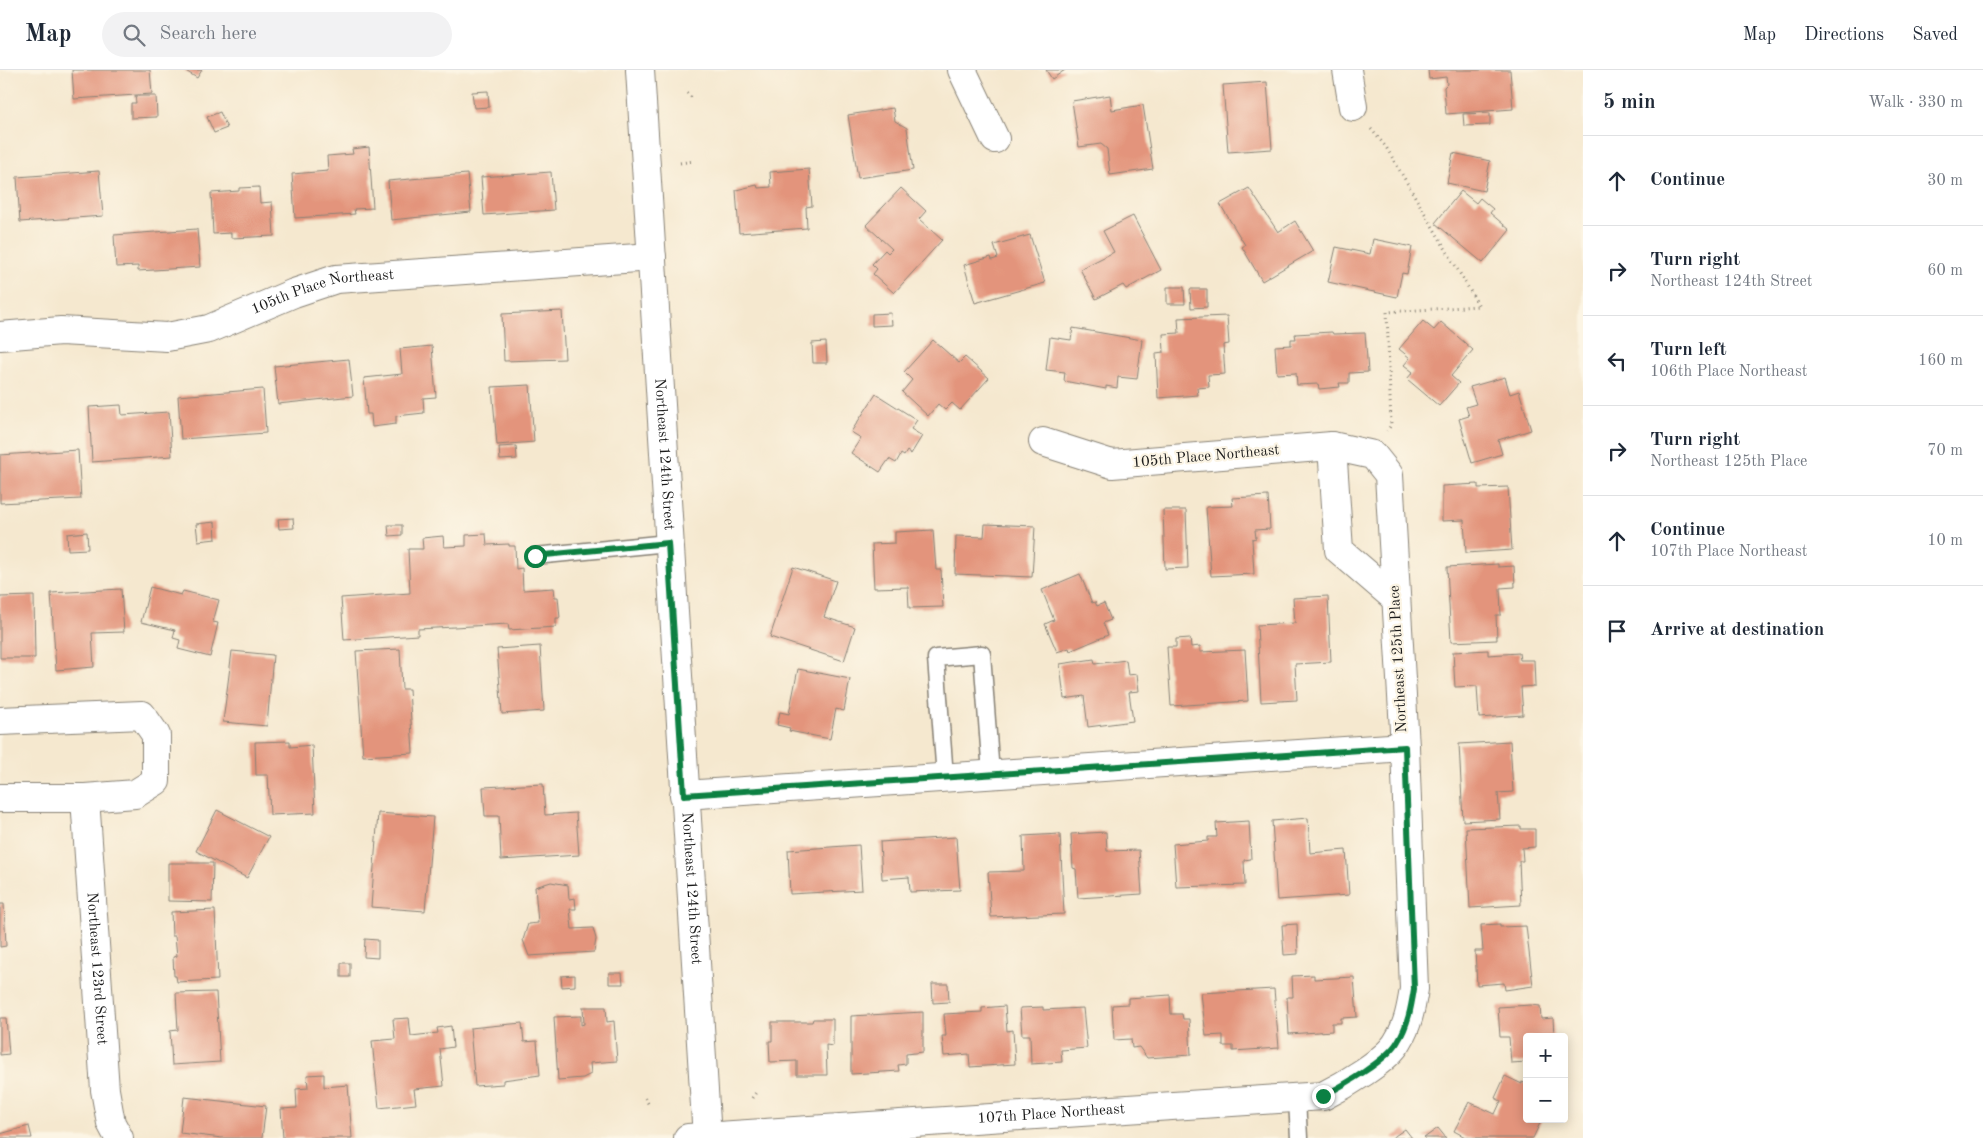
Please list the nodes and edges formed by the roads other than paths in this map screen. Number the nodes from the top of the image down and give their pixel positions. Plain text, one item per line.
1 (640, 70) edge
2 (962, 70) edge
3 (1347, 70) edge
4 (1353, 107) road end
5 (995, 139) dead end
6 (652, 258) junction
7 (0, 336) edge
8 (1042, 442) dead end
9 (1332, 446) junction
10 (1372, 455) joint
11 (668, 543) junction
12 (535, 556) dead end
13 (1396, 599) junction
14 (0, 721) edge
15 (1405, 747) junction
16 (991, 774) junction
17 (945, 777) junction
18 (684, 795) junction
19 (0, 798) edge
20 (85, 798) junction
21 (1374, 1064) joint
22 (1297, 1099) junction
23 (939, 1129) edge
24 (119, 1138) edge
25 (700, 1138) edge
26 (1299, 1138) edge

1 - 6 street, Northeast 124th Street
2 - 5 street
3 - 4 street
6 - 7 street, 105th Place Northeast
6 - 11 street, Northeast 124th Street
8 - 9 street, 105th Place Northeast
9 - 10 street, 105th Place Northeast
9 - 13 street
10 - 13 street, Northeast 125th Place
11 - 12 lane
11 - 18 street, Northeast 124th Street
13 - 15 street, Northeast 125th Place
14 - 20 street
15 - 16 street
15 - 21 street, Northeast 125th Place
16 - 17 street
16 - 17 lane
17 - 18 street
18 - 25 street, Northeast 124th Street
19 - 20 street
20 - 24 street, Northeast 123rd Street
21 - 22 street, 107th Place Northeast
22 - 23 street, 107th Place Northeast
22 - 26 lane
23 - 25 street, 107th Place Northeast

